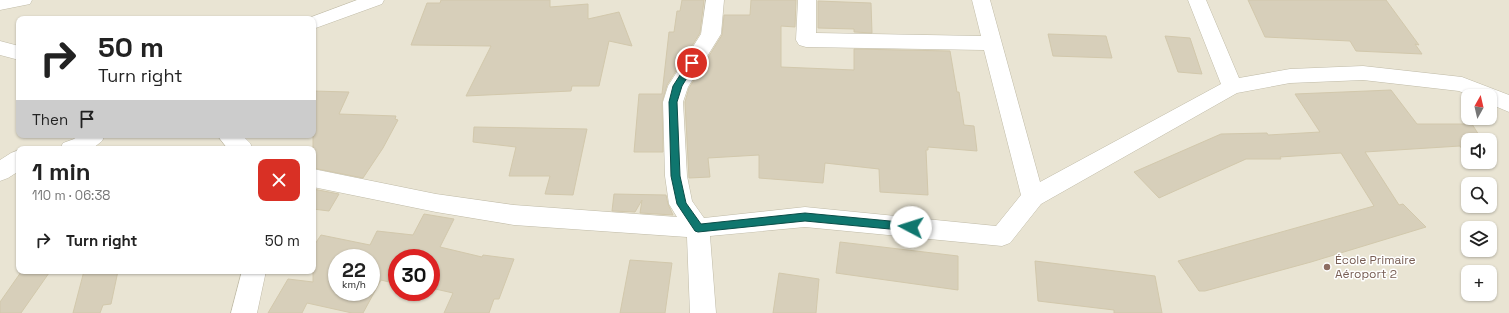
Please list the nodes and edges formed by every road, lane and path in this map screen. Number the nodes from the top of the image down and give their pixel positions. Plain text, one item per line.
1 (23, 0) edge
2 (374, 0) edge
3 (715, 0) edge
4 (807, 0) edge
5 (981, 0) edge
6 (1197, 0) edge
7 (0, 4) edge
8 (316, 22) edge
9 (992, 43) junction
10 (1232, 87) junction
11 (1474, 89) edge
12 (1497, 99) edge
13 (1509, 104) edge
14 (90, 138) edge
15 (231, 138) edge
16 (79, 146) edge
17 (239, 146) edge
18 (16, 161) edge
19 (0, 172) edge
20 (316, 179) edge
21 (1033, 197) junction
22 (698, 228) junction
23 (253, 274) edge
24 (244, 313) edge
25 (703, 313) edge

1 - 7 street
2 - 8 street
3 - 22 street
4 - 9 street
5 - 9 street
6 - 10 street
9 - 21 street
10 - 11 street
10 - 21 street
12 - 13 street
14 - 16 street
15 - 17 street
18 - 19 street
20 - 22 street
21 - 22 street
22 - 25 street
23 - 24 street

